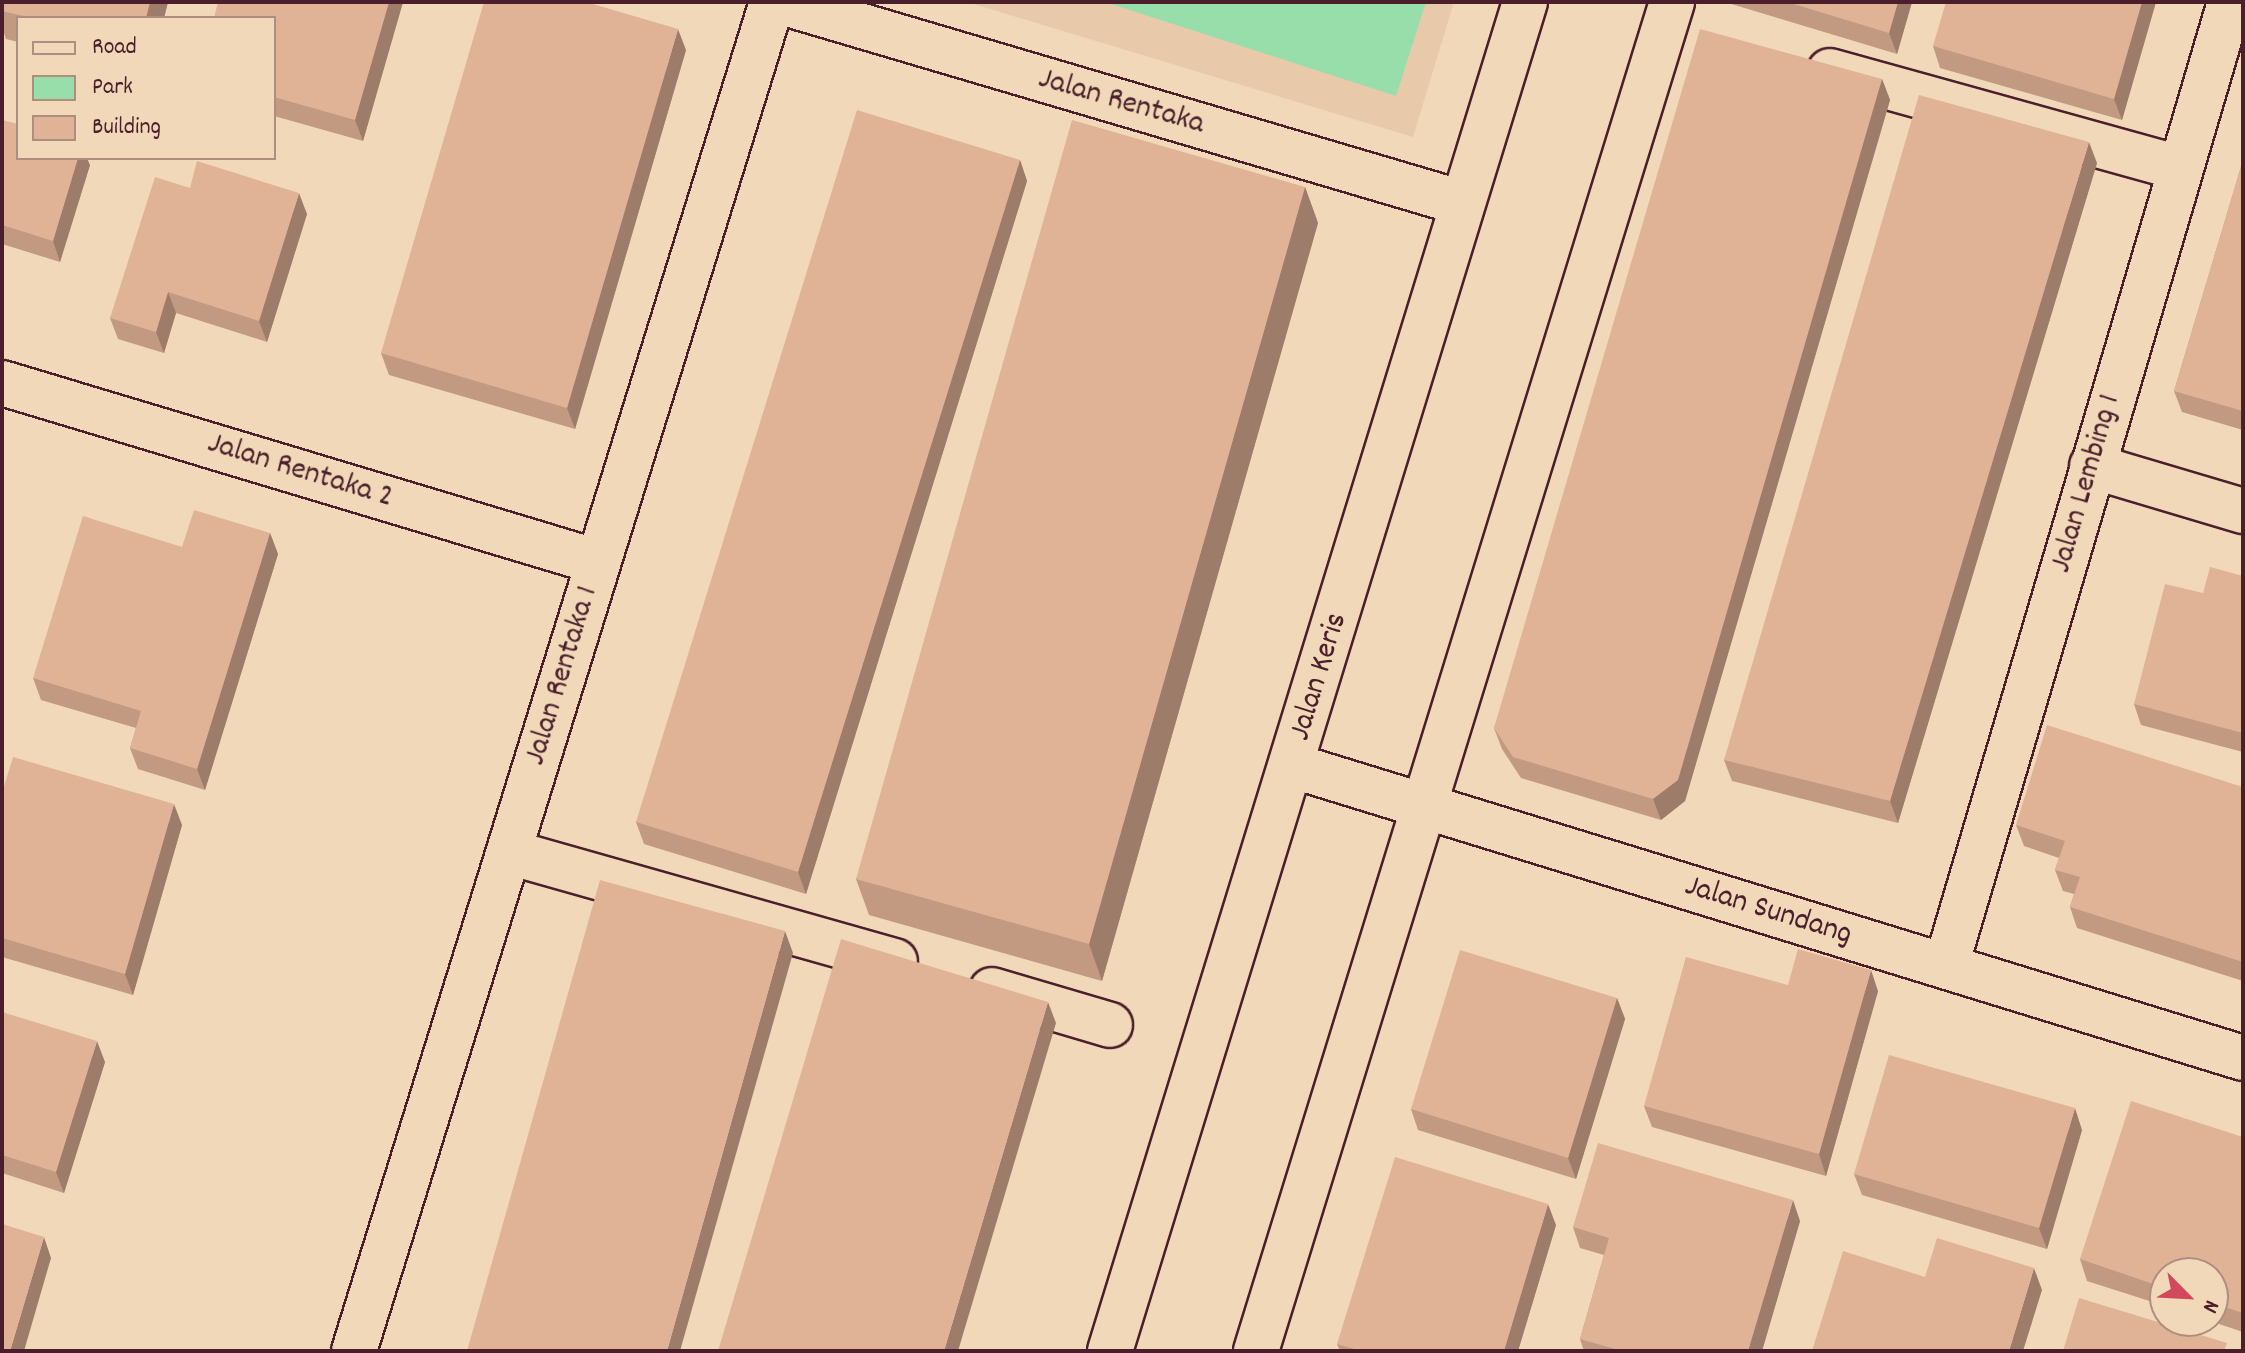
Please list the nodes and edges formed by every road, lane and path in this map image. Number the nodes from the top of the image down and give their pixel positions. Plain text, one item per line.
1 (772, 2) edge
2 (781, 2) edge
3 (1525, 2) edge
4 (2230, 2) edge
5 (1670, 11) edge
6 (1712, 35) edge
7 (1789, 58) edge
8 (2180, 168) junction
9 (1462, 203) junction
10 (5, 394) edge
11 (2092, 466) junction
12 (2243, 511) edge
13 (598, 562) junction
14 (1294, 766) junction
15 (1421, 805) junction
16 (509, 852) junction
17 (1946, 966) junction
18 (1110, 1025) dead end
19 (2243, 1058) edge
20 (354, 1351) edge
21 (1110, 1351) edge
22 (1256, 1351) edge

1 - 13 street, Jalan Rentaka 1
2 - 9 street, Jalan Rentaka
3 - 9 street, Jalan Keris
4 - 8 street, Jalan Lembing 1
5 - 6 street
5 - 15 street
7 - 8 street
8 - 11 street, Jalan Lembing 1
9 - 14 street, Jalan Keris
10 - 13 street, Jalan Rentaka 2
11 - 12 street
11 - 17 street, Jalan Lembing 1
13 - 16 street, Jalan Rentaka 1
14 - 15 street, Jalan Sundang
14 - 21 street, Jalan Keris
15 - 17 street, Jalan Sundang
15 - 22 street
16 - 18 street
16 - 20 street, Jalan Rentaka 1
17 - 19 street, Jalan Sundang

